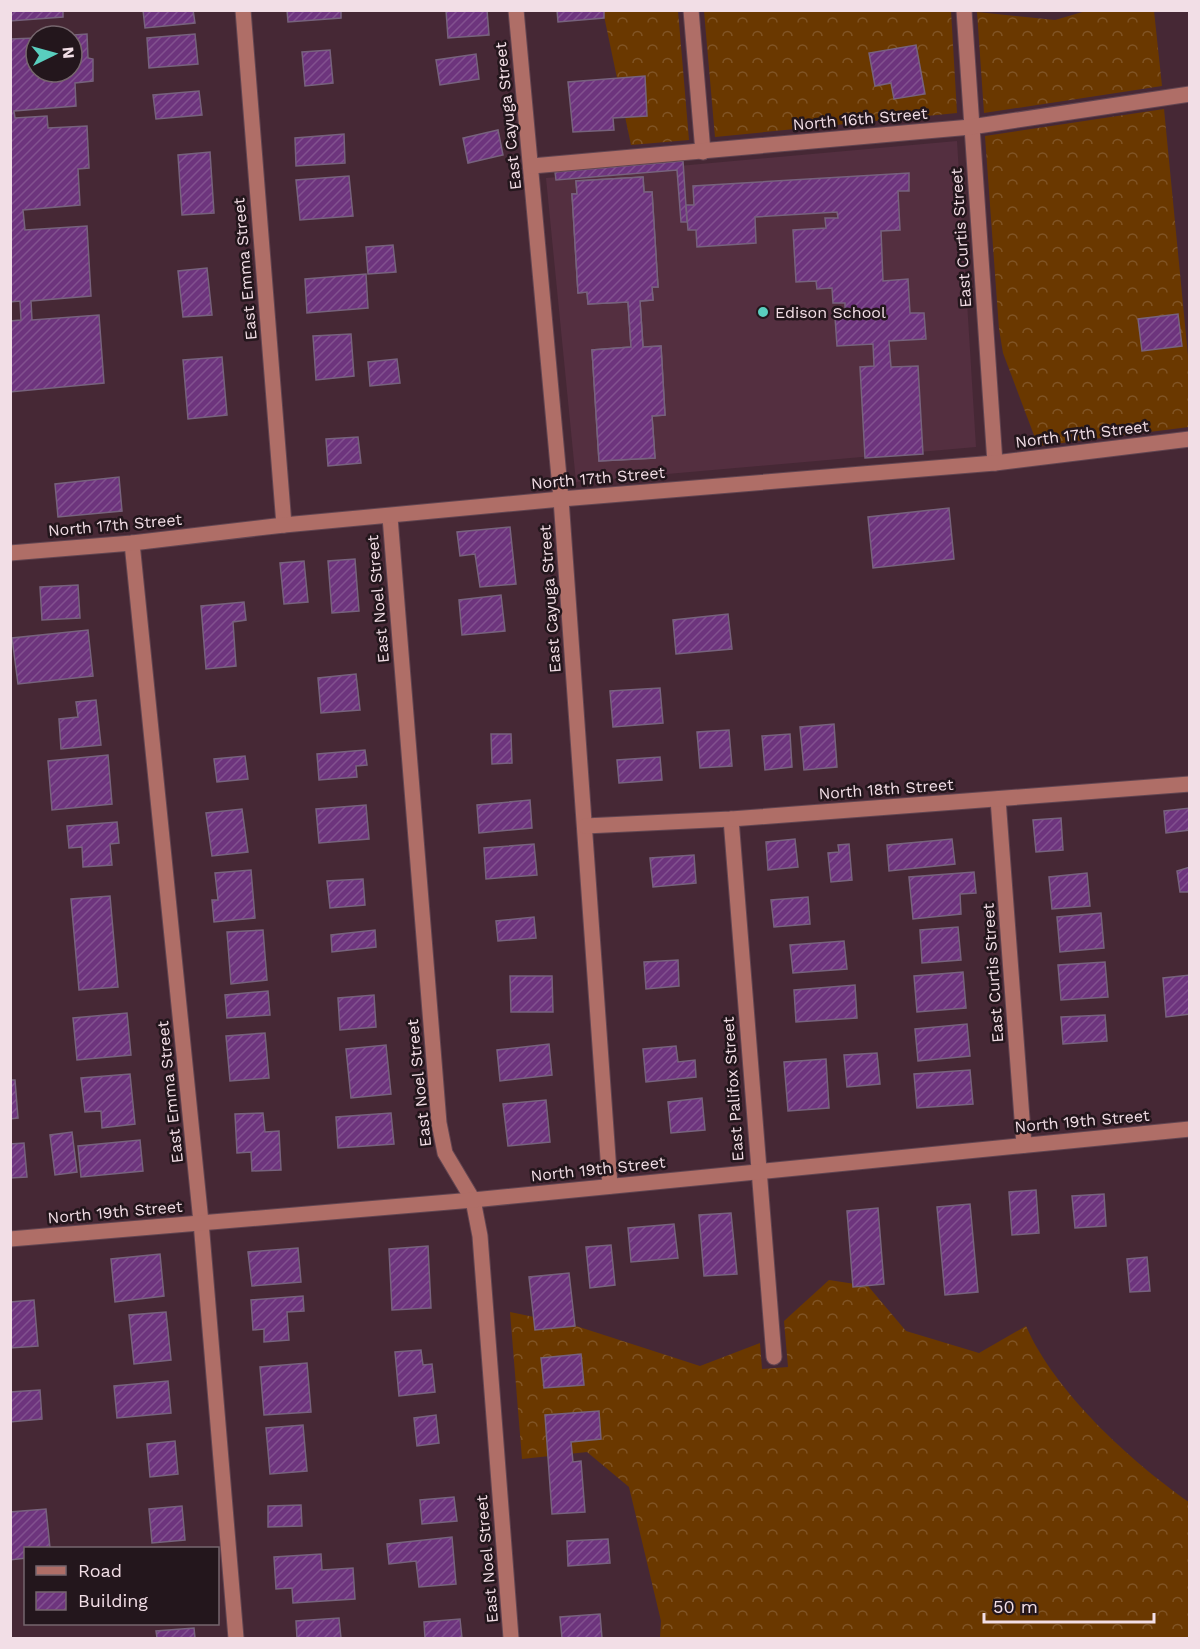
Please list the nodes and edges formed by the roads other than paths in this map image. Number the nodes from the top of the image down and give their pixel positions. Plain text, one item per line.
1 (243, 10) edge
2 (516, 10) edge
3 (691, 10) edge
4 (964, 10) edge
5 (1190, 94) edge
6 (971, 127) junction
7 (703, 152) junction
8 (532, 166) junction
9 (1190, 439) edge
10 (995, 463) junction
11 (561, 499) junction
12 (390, 517) junction
13 (284, 525) junction
14 (132, 543) junction
15 (10, 553) edge
16 (1190, 784) edge
17 (998, 799) junction
18 (731, 819) junction
19 (585, 826) junction
20 (1190, 1129) edge
21 (1024, 1145) junction
22 (758, 1171) junction
23 (610, 1186) junction
24 (473, 1200) junction
25 (201, 1222) junction
26 (10, 1239) edge
27 (774, 1357) dead end
28 (236, 1638) edge
29 (511, 1638) edge

1 - 13 street, East Emma Street
2 - 8 street, East Cayuga Street
3 - 7 street
4 - 6 street, East Curtis Street
5 - 6 street, North 16th Street
6 - 7 street, North 16th Street
6 - 10 street, East Curtis Street
7 - 8 street, North 16th Street
8 - 11 street, East Cayuga Street
9 - 10 street, North 17th Street
10 - 11 street, North 17th Street
11 - 12 street, North 17th Street
11 - 19 street, East Cayuga Street
12 - 13 street, North 17th Street
12 - 24 street, East Noel Street
13 - 14 street, North 17th Street
14 - 15 street, North 17th Street
14 - 25 street, East Emma Street
16 - 17 street, North 18th Street
17 - 18 street, North 18th Street
17 - 21 street, East Curtis Street
18 - 19 street, North 18th Street
18 - 22 street, East Palifox Street
19 - 23 street, East Cayuga Street
20 - 21 street, North 19th Street
21 - 22 street, North 19th Street
22 - 23 street, North 19th Street
22 - 27 street, East Palifox Street
23 - 24 street, North 19th Street
24 - 25 street, North 19th Street
24 - 29 street, East Noel Street
25 - 26 street, North 19th Street
25 - 28 street, East Emma Street

